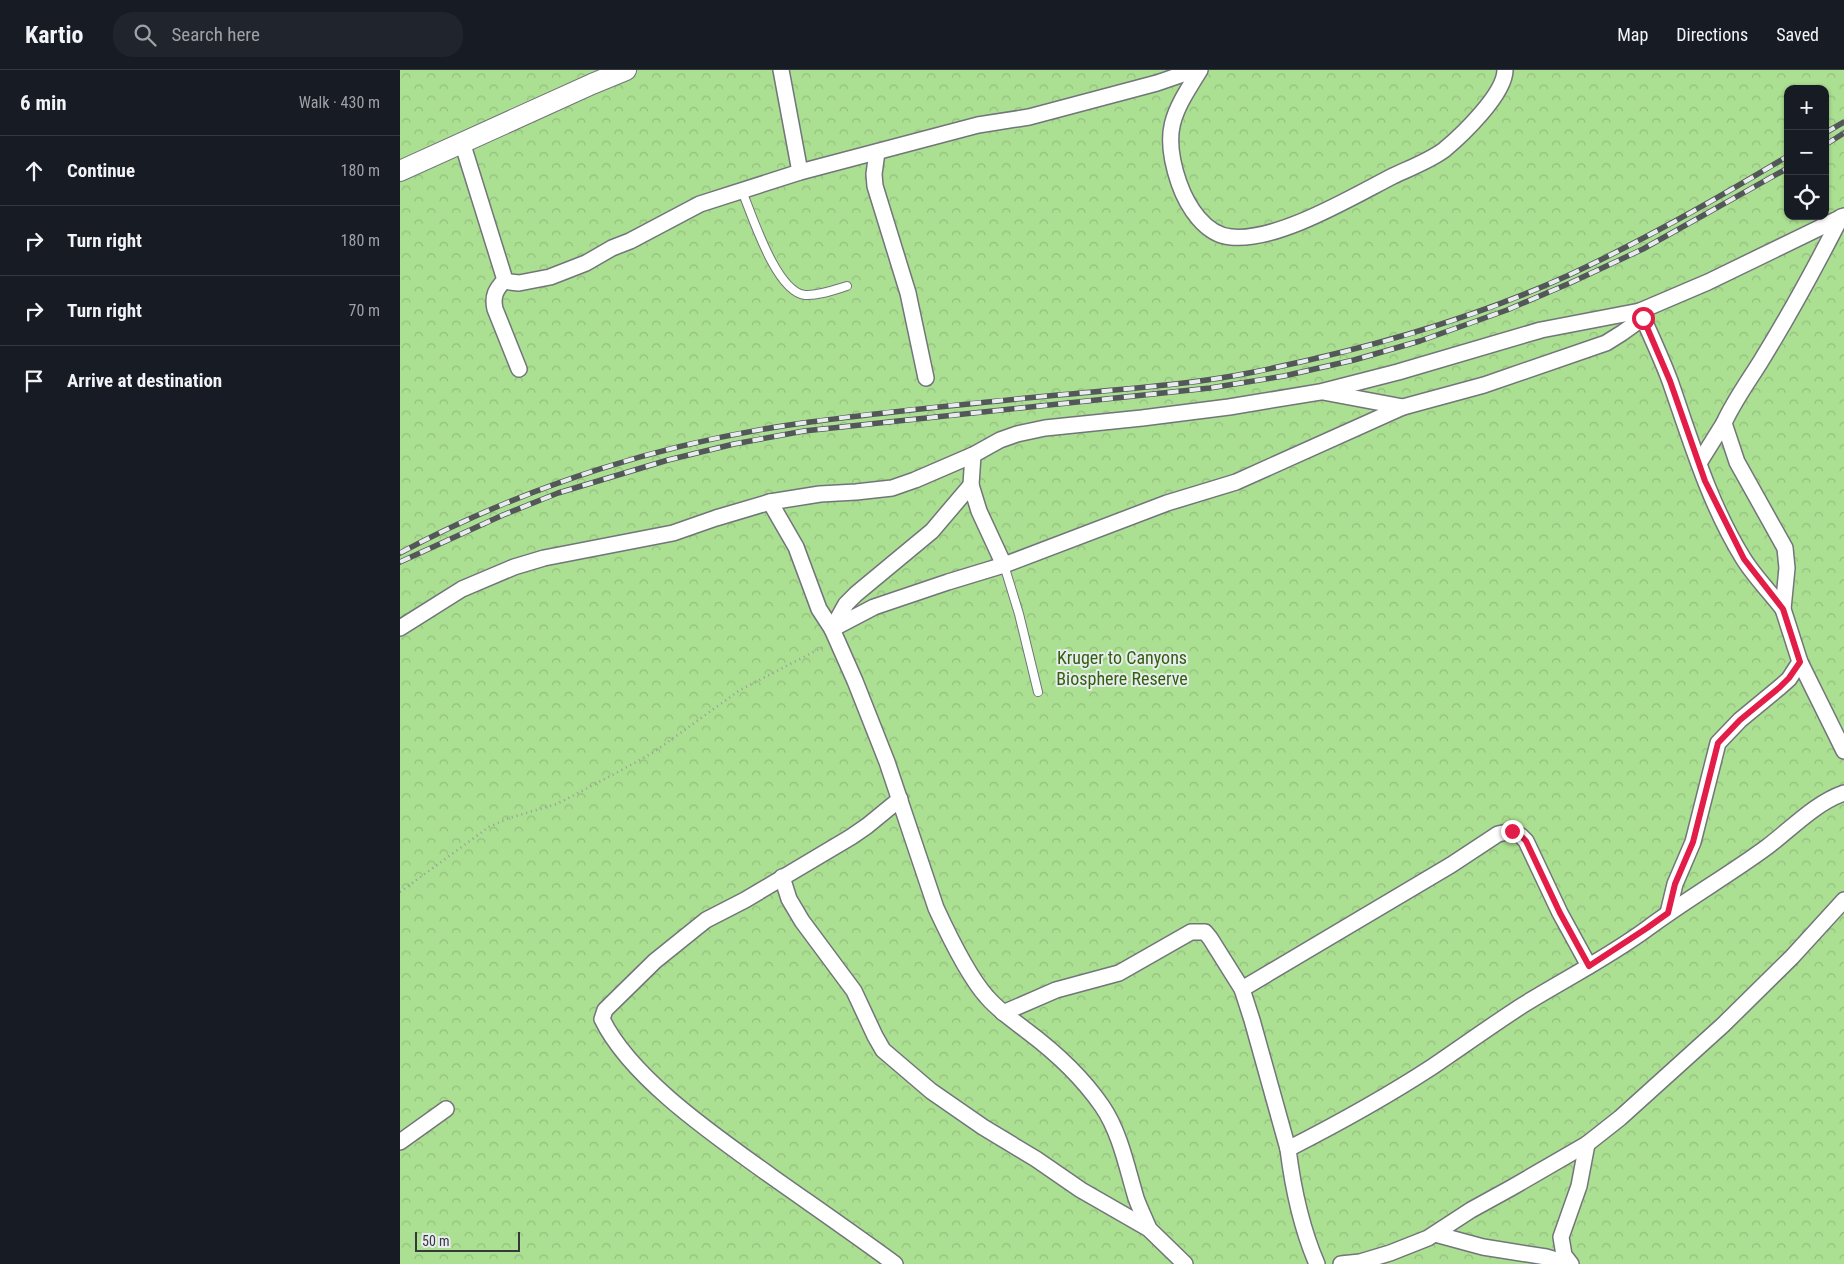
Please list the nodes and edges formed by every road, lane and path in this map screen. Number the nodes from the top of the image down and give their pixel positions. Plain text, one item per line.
1 (626, 70) edge
2 (781, 70) edge
3 (1195, 70) edge
4 (1200, 70) edge
5 (1505, 70) edge
6 (462, 142) junction
7 (877, 152) junction
8 (400, 171) edge
9 (800, 172) junction
10 (742, 191) junction
11 (1843, 216) edge
12 (504, 280) junction
13 (847, 286) dead end
14 (1641, 314) junction
15 (519, 369) dead end
16 (926, 378) dead end
17 (1320, 392) junction
18 (1403, 407) junction
19 (1724, 423) junction
20 (973, 455) junction
21 (1698, 463) junction
22 (971, 485) junction
23 (770, 502) junction
24 (1004, 565) junction
25 (1783, 609) junction
26 (400, 628) edge
27 (834, 634) junction
28 (1800, 662) junction
29 (1038, 692) dead end
30 (1844, 751) edge
31 (1844, 793) edge
32 (900, 799) junction
33 (782, 877) junction
34 (400, 892) edge
35 (1844, 900) edge
36 (1668, 913) junction
37 (1589, 966) junction
38 (1242, 989) junction
39 (1003, 1013) junction
40 (446, 1108) dead end
41 (400, 1142) edge
42 (1587, 1144) junction
43 (1288, 1149) junction
44 (1149, 1229) junction
45 (1435, 1234) junction
46 (895, 1264) edge
47 (1185, 1264) edge
48 (1318, 1264) edge
49 (1341, 1264) edge
50 (1570, 1264) edge

1 - 6 street
2 - 9 street
3 - 7 street
4 - 5 street
6 - 8 street
6 - 12 street
7 - 9 street
7 - 16 street
9 - 10 street
10 - 12 street
10 - 13 lane
11 - 14 street
11 - 19 street
12 - 15 street
14 - 17 street
14 - 18 street
14 - 21 street
17 - 18 street
17 - 20 street
18 - 24 street
19 - 21 street
19 - 25 street
20 - 22 street
20 - 23 street
21 - 25 street
22 - 24 street
22 - 27 street
23 - 26 street
23 - 27 street
24 - 27 street
24 - 29 lane
25 - 28 street
27 - 32 street
27 - 34 path
28 - 30 street
28 - 36 street
31 - 36 street
32 - 33 street
32 - 39 street
33 - 44 street
33 - 46 street
35 - 42 street
36 - 37 street
37 - 38 street
37 - 43 street
38 - 39 street
38 - 43 street
39 - 44 street
40 - 41 street
42 - 45 street
42 - 50 street
43 - 48 street
44 - 47 street
45 - 49 street
45 - 50 street

